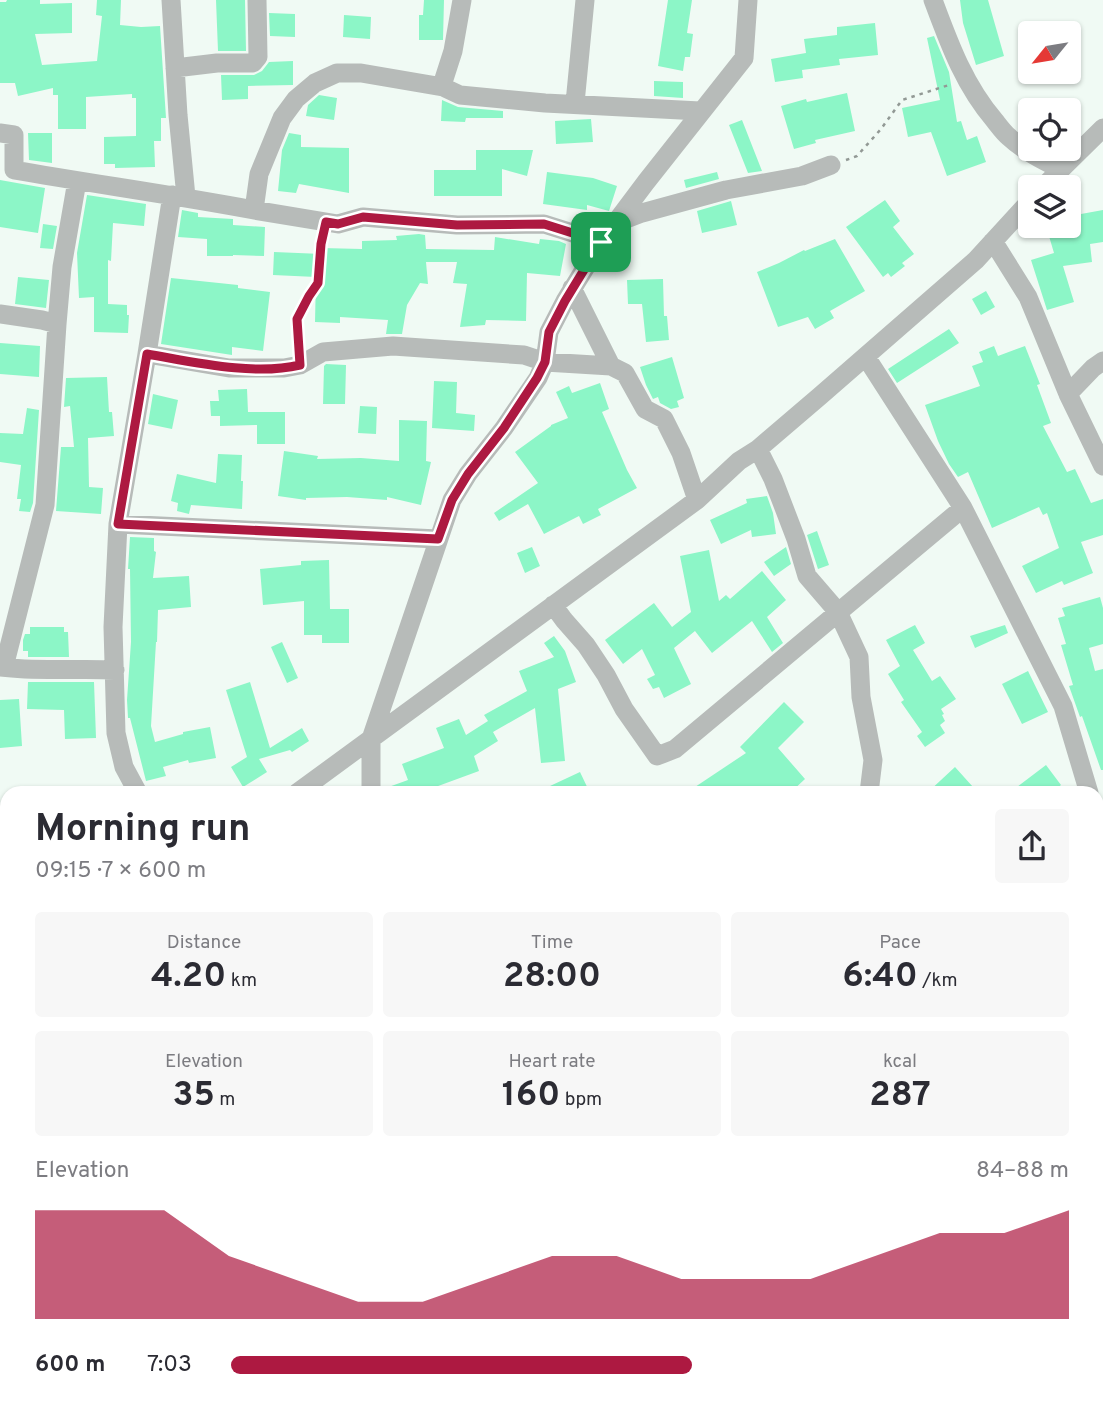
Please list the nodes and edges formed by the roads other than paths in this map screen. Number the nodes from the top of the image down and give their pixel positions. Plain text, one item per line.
1 (171, 0) edge
2 (257, 0) edge
3 (462, 0) edge
4 (585, 0) edge
5 (748, 0) edge
6 (933, 0) edge
7 (176, 68) junction
8 (443, 87) junction
9 (575, 103) junction
10 (700, 111) junction
11 (1103, 128) edge
12 (0, 133) edge
13 (831, 165) road end
14 (1060, 169) junction
15 (1054, 175) edge
16 (77, 181) junction
17 (179, 196) junction
18 (254, 210) junction
19 (1018, 214) edge
20 (615, 224) junction
21 (993, 240) junction
22 (601, 242) junction
23 (572, 288) junction
24 (0, 314) edge
25 (57, 324) junction
26 (147, 354) junction
27 (866, 357) junction
28 (1103, 361) edge
29 (545, 362) junction
30 (611, 366) junction
31 (1068, 394) junction
32 (758, 449) junction
33 (1103, 466) edge
34 (697, 500) junction
35 (963, 508) junction
36 (118, 524) junction
37 (438, 539) junction
38 (553, 605) junction
39 (838, 612) junction
40 (2, 667) edge
41 (115, 670) junction
42 (371, 738) junction
43 (134, 786) edge
44 (306, 786) edge
45 (371, 786) edge
46 (870, 786) edge
47 (1087, 786) edge

1 - 7 street
2 - 7 street
3 - 8 street
4 - 9 street
5 - 10 street
6 - 14 street
7 - 17 street
8 - 9 street
8 - 18 street
9 - 10 street
10 - 20 street
11 - 14 street
12 - 16 street
13 - 20 street
14 - 15 street
16 - 17 street
16 - 25 street
17 - 18 street
17 - 26 street
18 - 22 street
19 - 21 street
20 - 22 street
21 - 27 street
21 - 31 street
22 - 23 street
23 - 29 street
23 - 30 street
24 - 25 street
25 - 40 street
26 - 29 street
26 - 36 street
27 - 32 street
27 - 35 street
28 - 31 street
29 - 30 street
29 - 37 street
30 - 34 street
31 - 33 street
32 - 34 street
32 - 39 street
34 - 38 street
35 - 39 street
35 - 47 street
36 - 37 street
36 - 41 street
37 - 42 street
38 - 39 street
38 - 42 street
39 - 46 street
40 - 41 street
41 - 43 street
42 - 44 street
42 - 45 street

